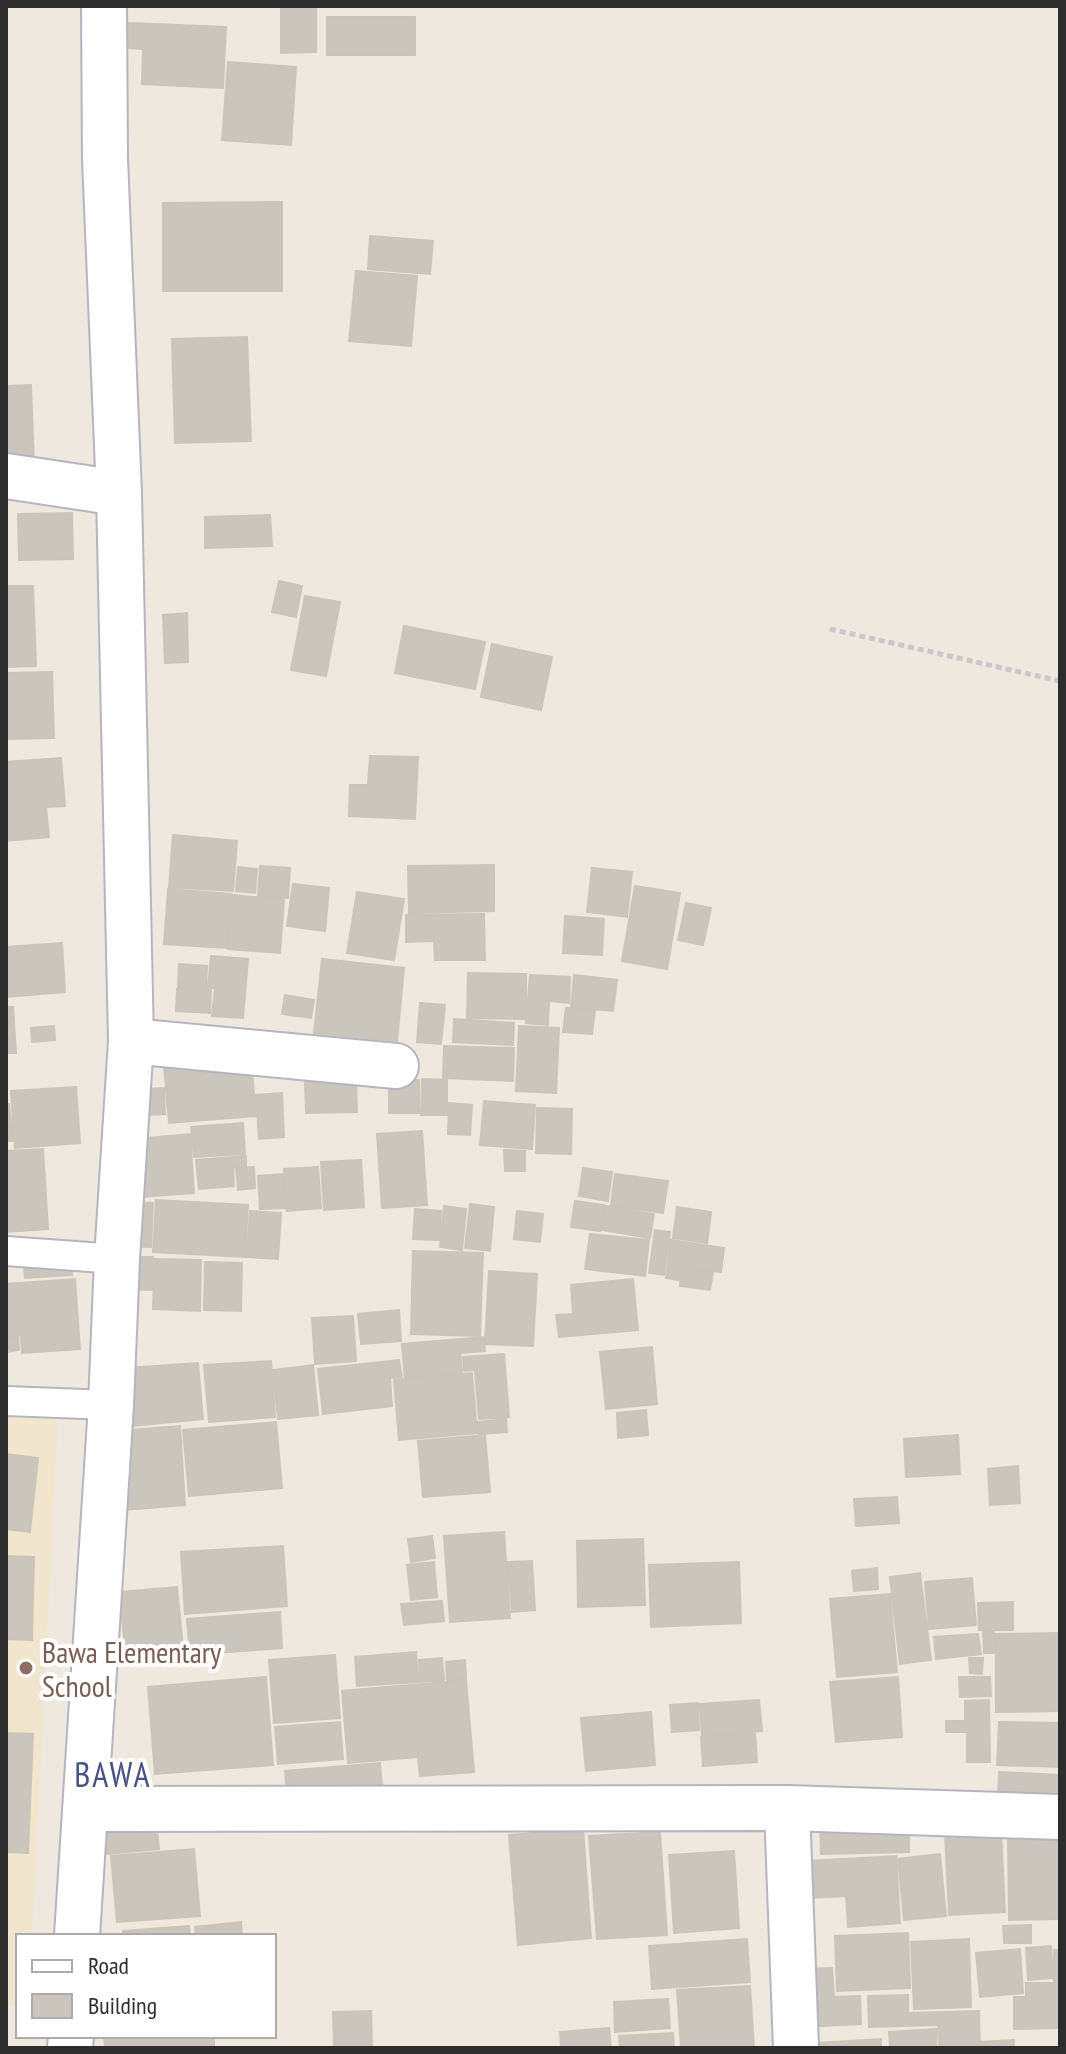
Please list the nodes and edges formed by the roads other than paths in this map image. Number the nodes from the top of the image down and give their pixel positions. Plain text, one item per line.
1 (104, 6) edge
2 (6, 476) edge
3 (119, 493) junction
4 (131, 1041) junction
5 (396, 1066) dead end
6 (6, 1251) edge
7 (117, 1259) junction
8 (6, 1401) edge
9 (111, 1405) junction
10 (787, 1808) junction
11 (85, 1809) junction
12 (1060, 1817) edge
13 (77, 1934) edge
14 (796, 2048) edge

1 - 3 street
2 - 3 street
3 - 4 street
4 - 5 street
4 - 7 street
6 - 7 lane
7 - 9 street
8 - 9 lane
9 - 11 street
10 - 11 street
10 - 12 street
10 - 14 street
11 - 13 street

